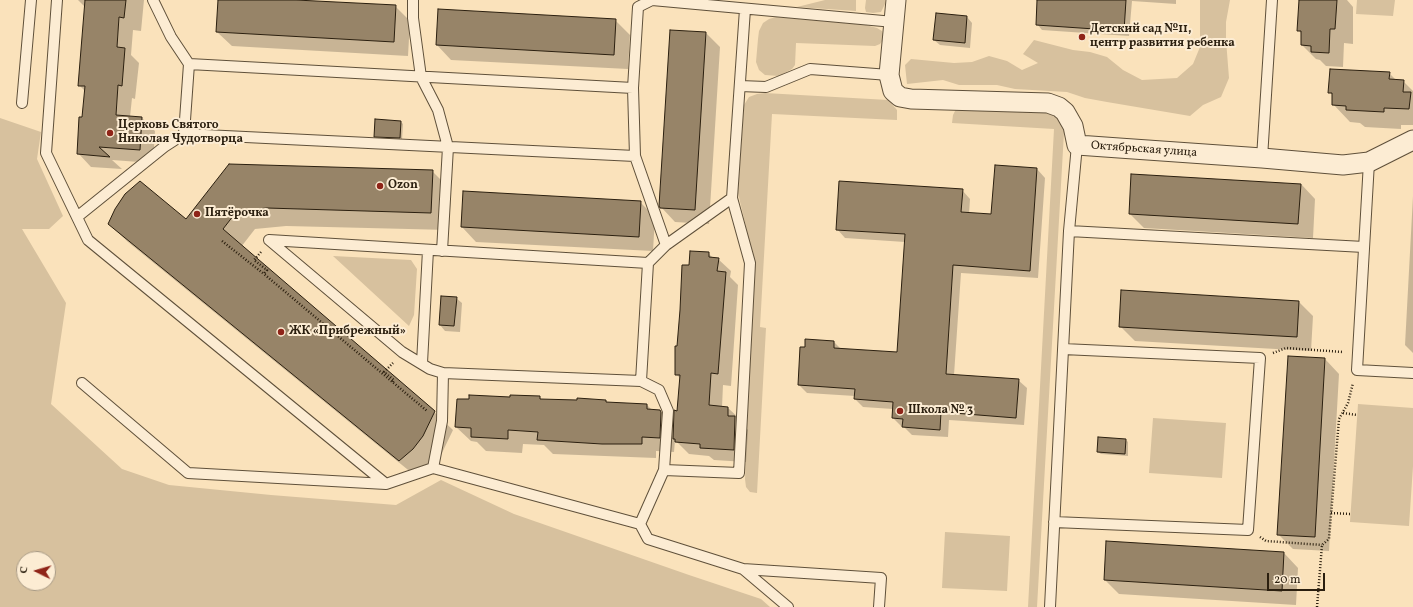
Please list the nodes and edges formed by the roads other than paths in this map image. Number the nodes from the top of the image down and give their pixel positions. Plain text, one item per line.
1 (31, 0) edge
2 (57, 0) edge
3 (153, 0) edge
4 (413, 0) edge
5 (896, 0) edge
6 (1272, 0) edge
7 (745, 8) junction
8 (894, 22) junction
9 (189, 64) junction
10 (889, 75) junction
11 (421, 77) junction
12 (740, 86) junction
13 (633, 88) junction
14 (22, 103) dead end
15 (184, 134) junction
16 (1413, 140) edge
17 (1077, 144) junction
18 (448, 147) junction
19 (634, 156) junction
20 (1262, 158) junction
21 (1369, 162) junction
22 (732, 198) junction
23 (77, 217) junction
24 (1069, 231) junction
25 (666, 245) junction
26 (1364, 247) junction
27 (428, 250) junction
28 (442, 251) junction
29 (648, 263) junction
30 (1063, 348) junction
31 (422, 363) junction
32 (443, 373) junction
33 (1413, 373) edge
34 (641, 381) junction
35 (82, 383) dead end
36 (433, 468) junction
37 (664, 470) junction
38 (386, 484) junction
39 (1054, 522) junction
40 (640, 524) junction
41 (743, 569) junction
42 (788, 607) edge
43 (879, 607) edge
44 (1050, 607) edge

1 - 14 lane
2 - 23 lane
3 - 9 lane
4 - 11 lane
5 - 8 street, Октябрьская улица
6 - 20 lane
7 - 8 lane
7 - 12 lane
7 - 13 lane
8 - 10 street, Октябрьская улица
9 - 11 lane
9 - 15 lane
10 - 12 lane
10 - 17 street, Октябрьская улица
11 - 13 lane
11 - 18 lane
12 - 22 lane
13 - 19 lane
15 - 18 lane
15 - 23 lane
16 - 21 street, Октябрьская улица
17 - 20 street, Октябрьская улица
17 - 24 lane
18 - 19 lane
18 - 28 lane
19 - 25 lane
20 - 21 street, Октябрьская улица
21 - 26 lane
22 - 25 lane
22 - 37 lane
23 - 38 lane
24 - 26 lane
24 - 30 lane
25 - 29 lane
26 - 33 lane
27 - 28 lane
27 - 31 lane
27 - 31 lane
28 - 29 lane
29 - 34 lane
30 - 39 lane
30 - 39 lane
31 - 32 lane
32 - 34 lane
32 - 36 lane
34 - 37 lane
35 - 38 lane
36 - 38 lane
36 - 40 lane
37 - 40 lane
39 - 44 lane
40 - 41 lane
41 - 42 lane
41 - 43 lane

